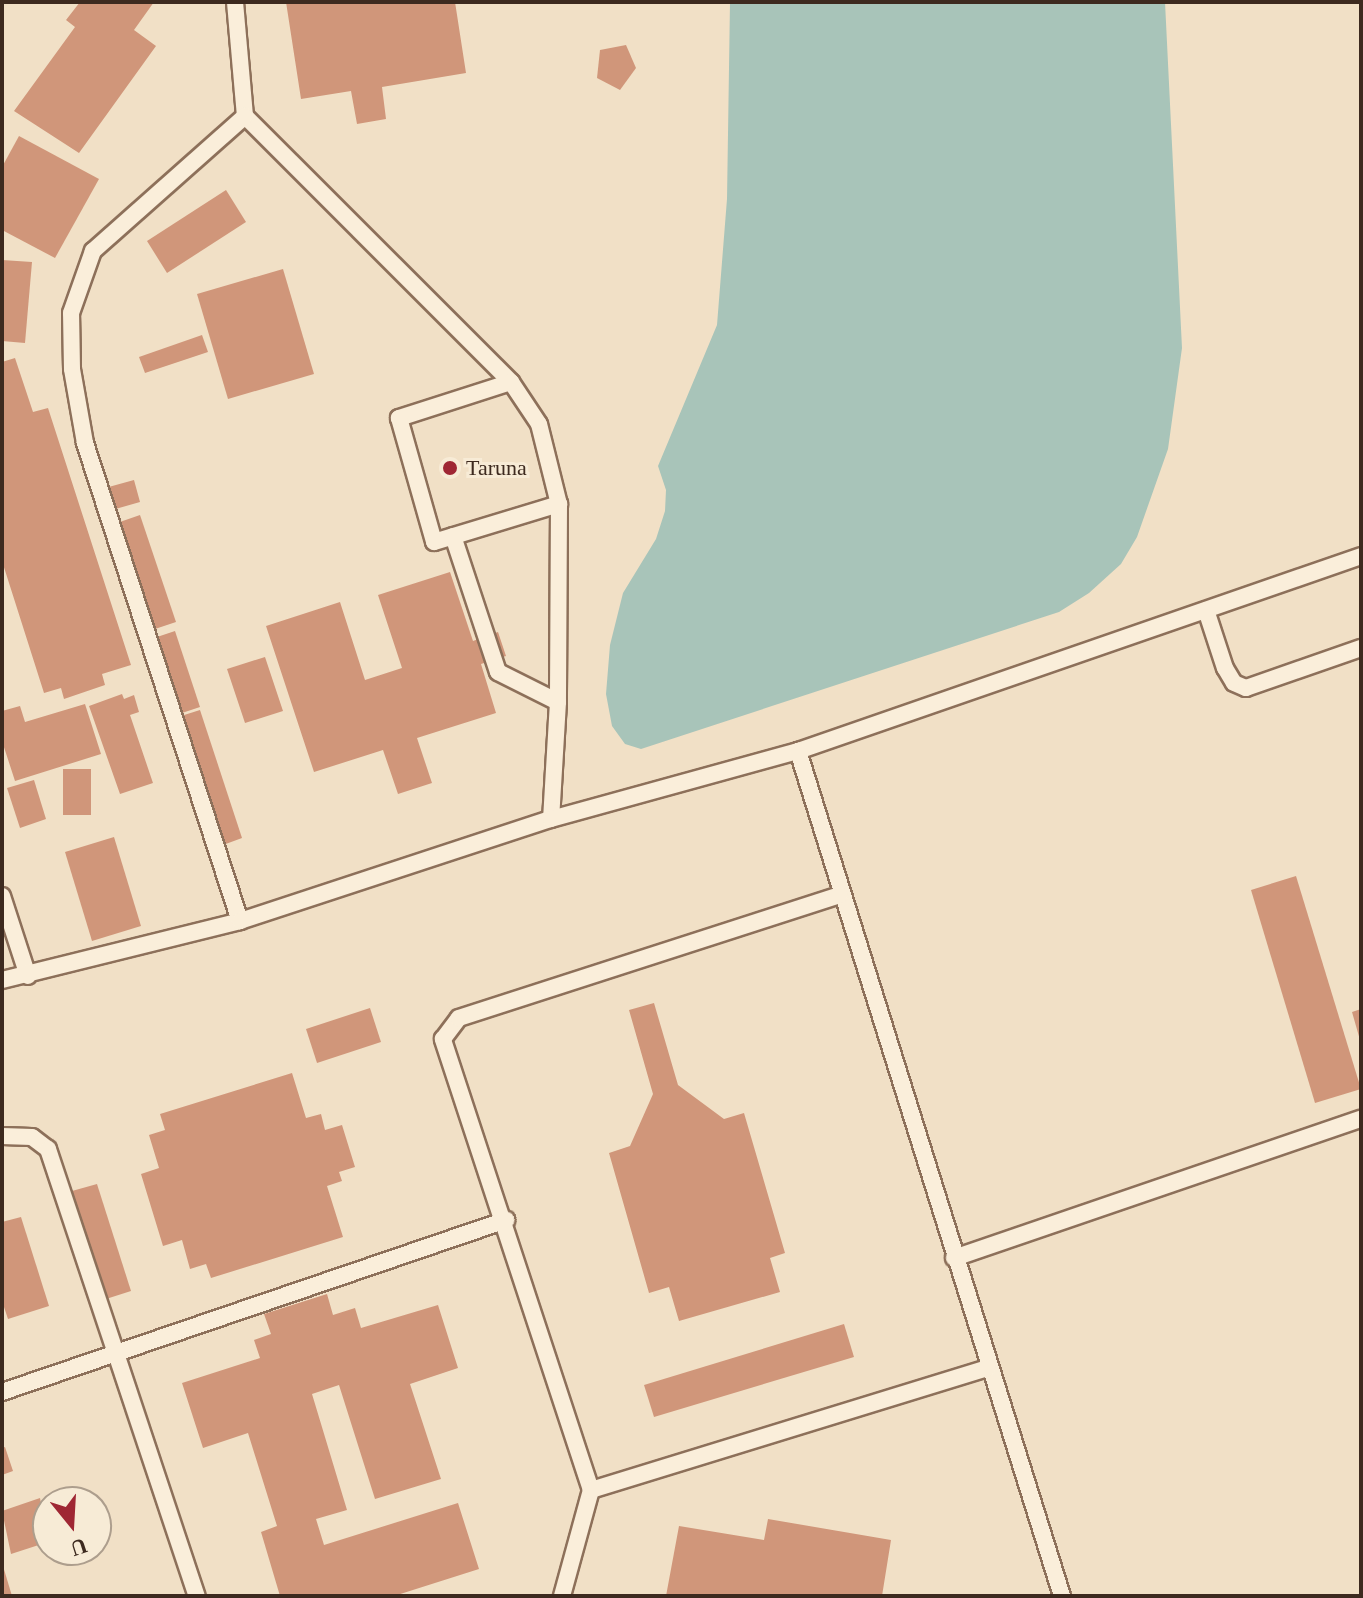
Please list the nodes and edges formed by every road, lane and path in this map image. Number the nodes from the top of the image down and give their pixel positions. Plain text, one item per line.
1 (235, 2) edge
2 (245, 116) junction
3 (511, 382) junction
4 (559, 504) junction
5 (453, 536) junction
6 (1361, 556) edge
7 (1206, 610) junction
8 (1361, 648) edge
9 (558, 702) junction
10 (798, 751) junction
11 (551, 819) junction
12 (840, 895) junction
13 (2, 896) edge
14 (240, 921) junction
15 (28, 976) junction
16 (2, 980) edge
17 (1361, 1119) edge
18 (2, 1136) edge
19 (506, 1220) junction
20 (954, 1258) junction
21 (118, 1352) junction
22 (988, 1368) junction
23 (2, 1392) edge
24 (591, 1490) junction
25 (197, 1596) edge
26 (562, 1596) edge
27 (1062, 1596) edge

1 - 2 lane
2 - 3 lane
2 - 14 lane
3 - 4 lane
3 - 5 lane
4 - 5 lane
4 - 9 lane
5 - 9 lane
6 - 7 lane
7 - 8 lane
7 - 10 lane
9 - 11 lane
10 - 11 lane
10 - 12 lane
11 - 14 lane
12 - 19 lane
12 - 20 lane
13 - 15 lane
14 - 15 lane
15 - 16 lane
17 - 20 lane
18 - 21 lane
19 - 21 lane
19 - 24 lane
20 - 22 lane
21 - 23 lane
21 - 25 lane
22 - 24 lane
22 - 27 lane
24 - 26 lane

